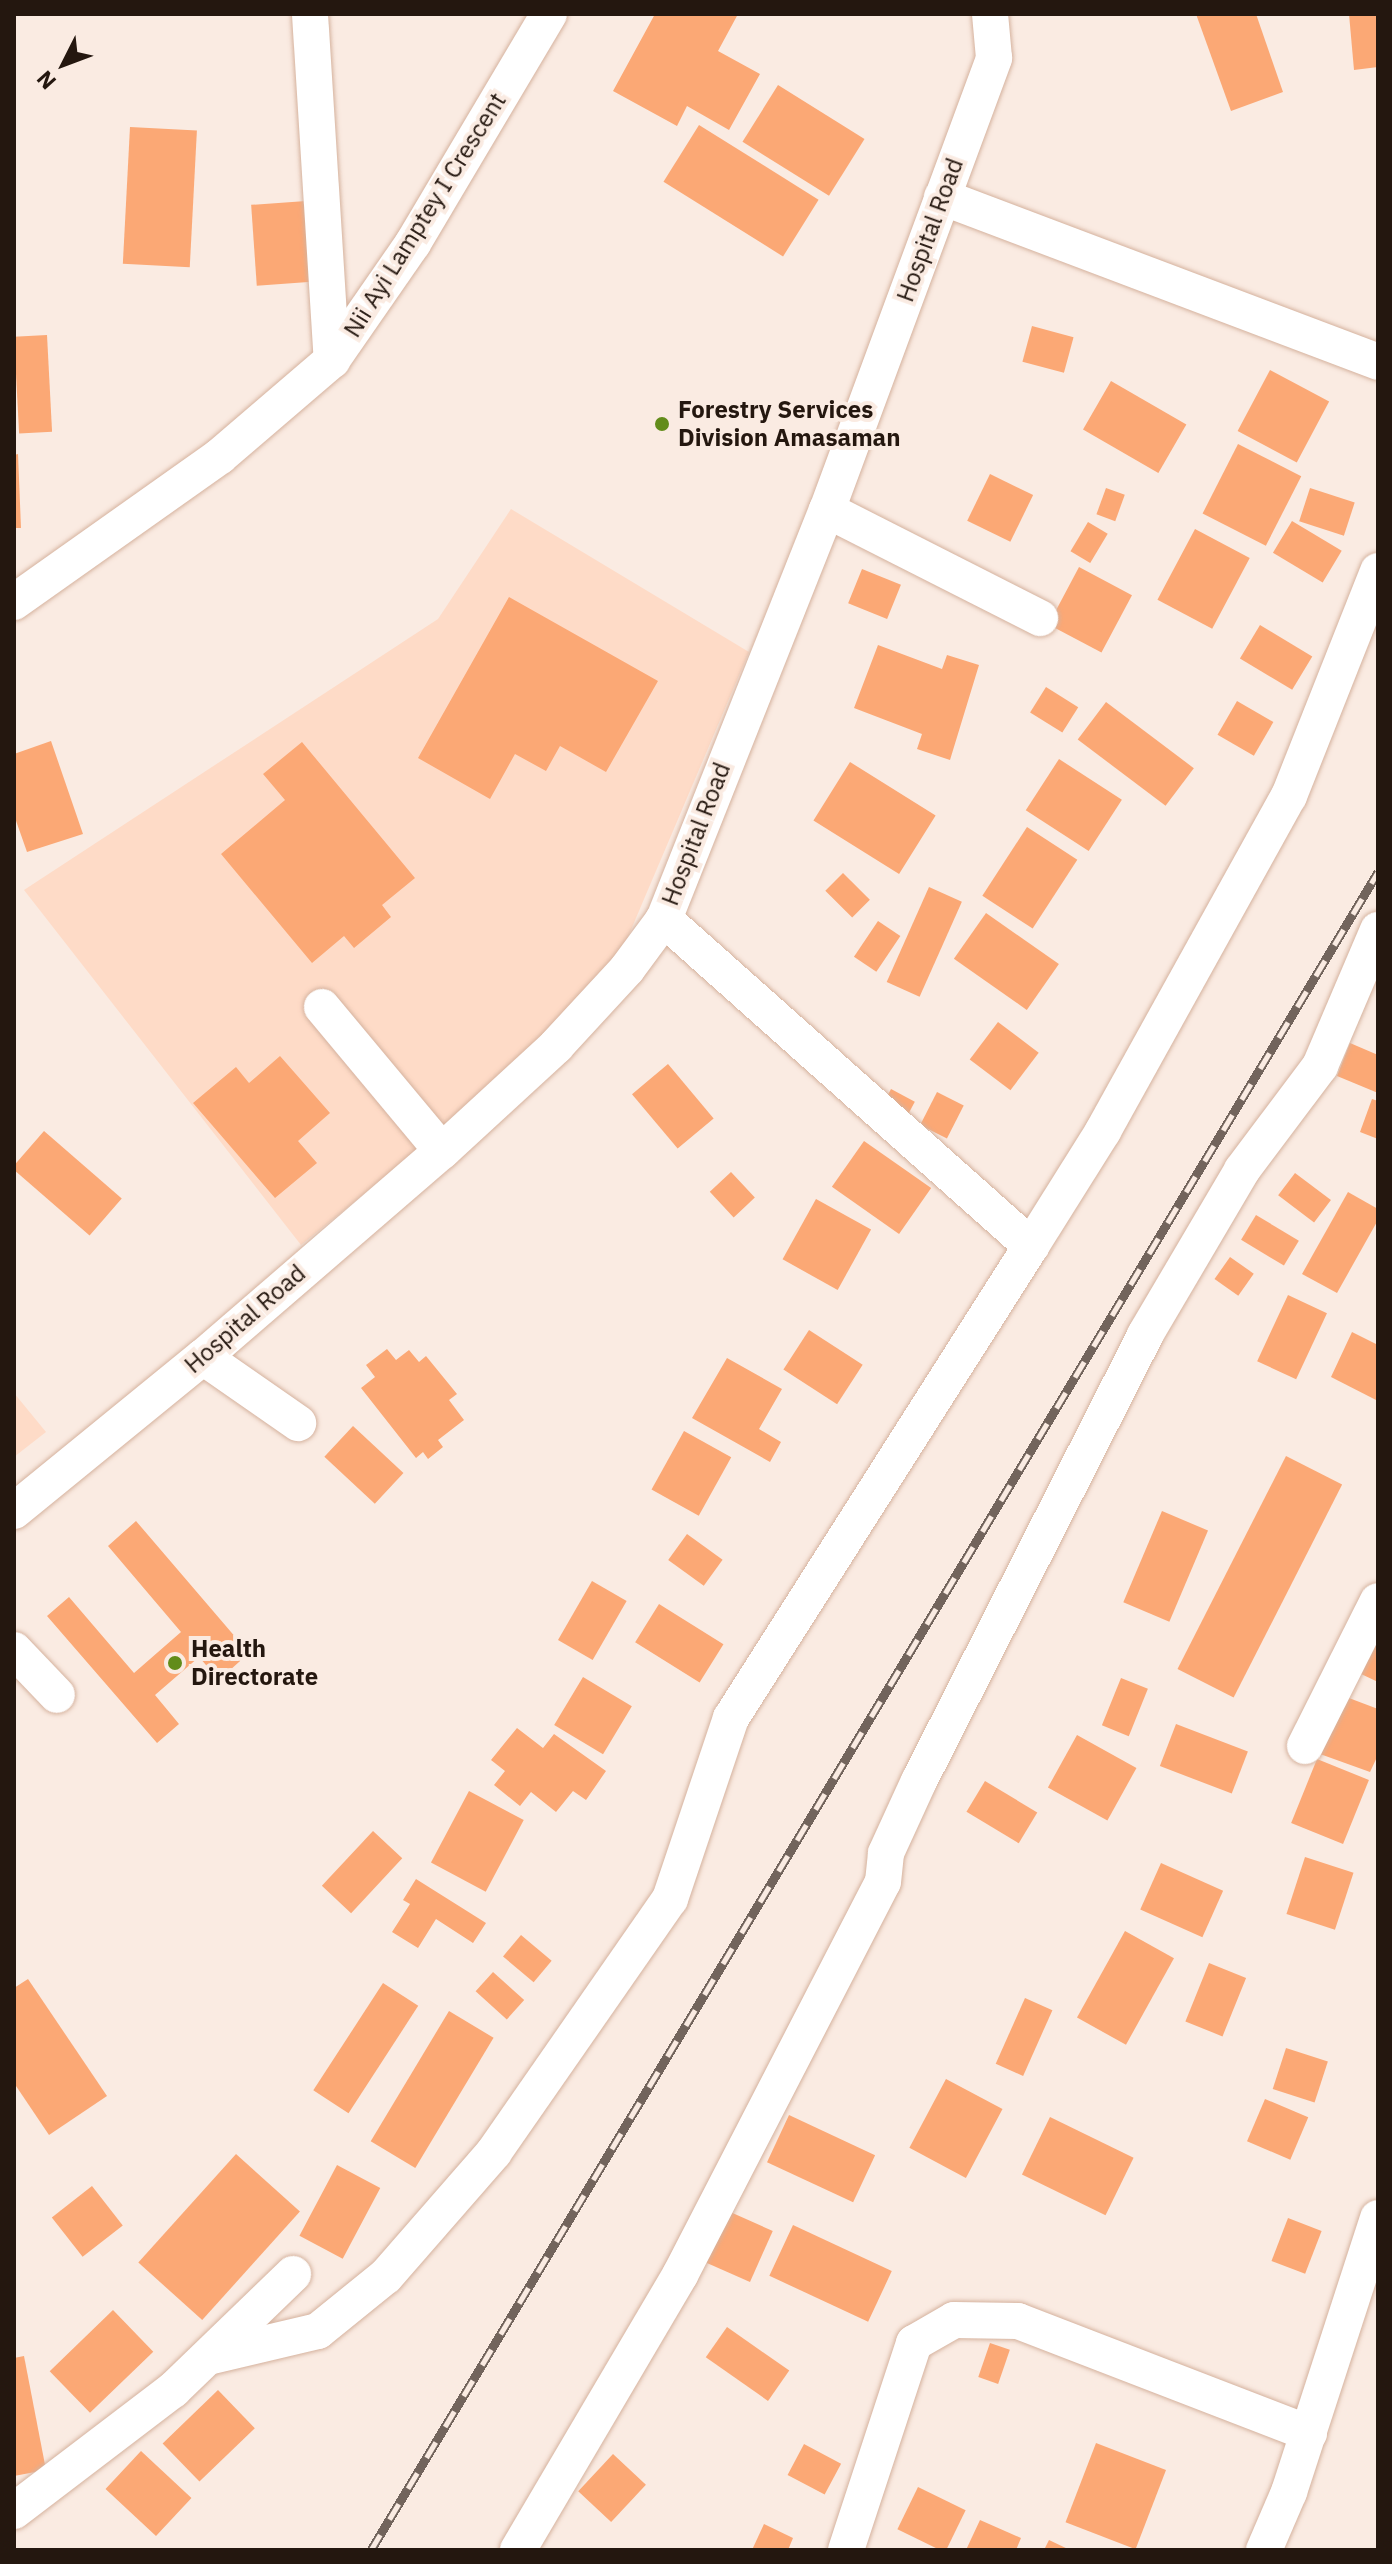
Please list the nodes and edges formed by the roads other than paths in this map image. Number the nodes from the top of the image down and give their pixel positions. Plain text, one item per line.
1 (310, 14) edge
2 (549, 14) edge
3 (990, 14) edge
4 (942, 197) junction
5 (332, 360) junction
6 (1378, 362) edge
7 (827, 510) junction
8 (1378, 571) edge
9 (14, 602) edge
10 (1040, 618) dead end
11 (664, 919) junction
12 (1378, 930) edge
13 (322, 1007) dead end
14 (442, 1151) junction
15 (1031, 1246) junction
16 (203, 1357) junction
17 (298, 1423) dead end
18 (14, 1511) edge
19 (1378, 1601) edge
20 (14, 1650) edge
21 (57, 1695) dead end
22 (1305, 1746) dead end
23 (1378, 2218) edge
24 (293, 2274) dead end
25 (208, 2357) junction
26 (1309, 2433) junction
27 (14, 2511) edge
28 (518, 2550) edge
29 (846, 2550) edge
30 (1264, 2550) edge

1 - 5 street
2 - 5 street, Nii Ayi Lamptey I Crescent
3 - 4 street, Hospital Road
4 - 6 street
4 - 7 street, Hospital Road
5 - 9 street, Nii Ayi Lamptey I Crescent
7 - 10 street
7 - 11 street, Hospital Road
8 - 15 street
11 - 14 street, Hospital Road
11 - 15 street
12 - 28 street
13 - 14 street
14 - 16 street, Hospital Road
15 - 25 street
16 - 17 street
16 - 18 street, Hospital Road
19 - 22 street
20 - 21 street
23 - 26 street
24 - 25 street
25 - 27 street
26 - 29 street
26 - 30 street

